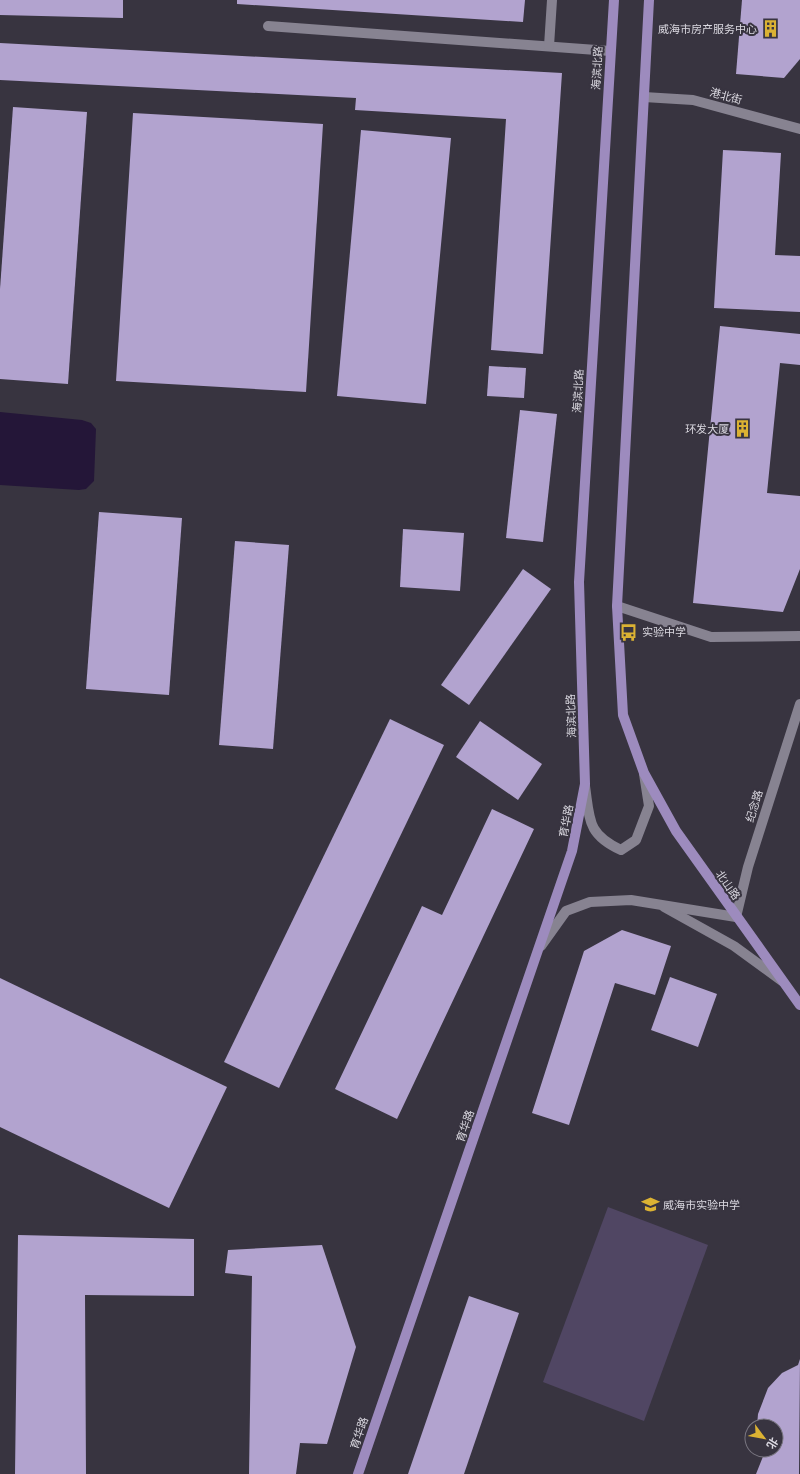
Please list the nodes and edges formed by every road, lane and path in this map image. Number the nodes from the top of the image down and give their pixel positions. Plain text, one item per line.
1 (552, 0) edge
2 (614, 0) edge
3 (650, 0) edge
4 (268, 26) dead end
5 (549, 46) junction
6 (610, 50) junction
7 (644, 97) junction
8 (800, 129) edge
9 (617, 606) junction
10 (800, 636) edge
11 (800, 704) edge
12 (644, 773) junction
13 (585, 784) junction
14 (657, 903) junction
15 (736, 917) junction
16 (538, 949) junction
17 (784, 983) junction
18 (800, 1005) edge
19 (358, 1474) edge

1 - 5 main road
2 - 6 main road, 海滨北路
3 - 7 main road
4 - 5 main road
5 - 6 main road
6 - 13 main road, 海滨北路
7 - 8 main road, 港北街
7 - 9 main road
9 - 10 main road
9 - 12 main road
11 - 15 main road, 纪念路
12 - 13 main road
12 - 15 main road, 北山路
13 - 16 main road, 育华路
14 - 15 main road
14 - 16 main road
14 - 17 main road
15 - 17 main road, 北山路
16 - 19 main road, 育华路
17 - 18 main road, 北山路

